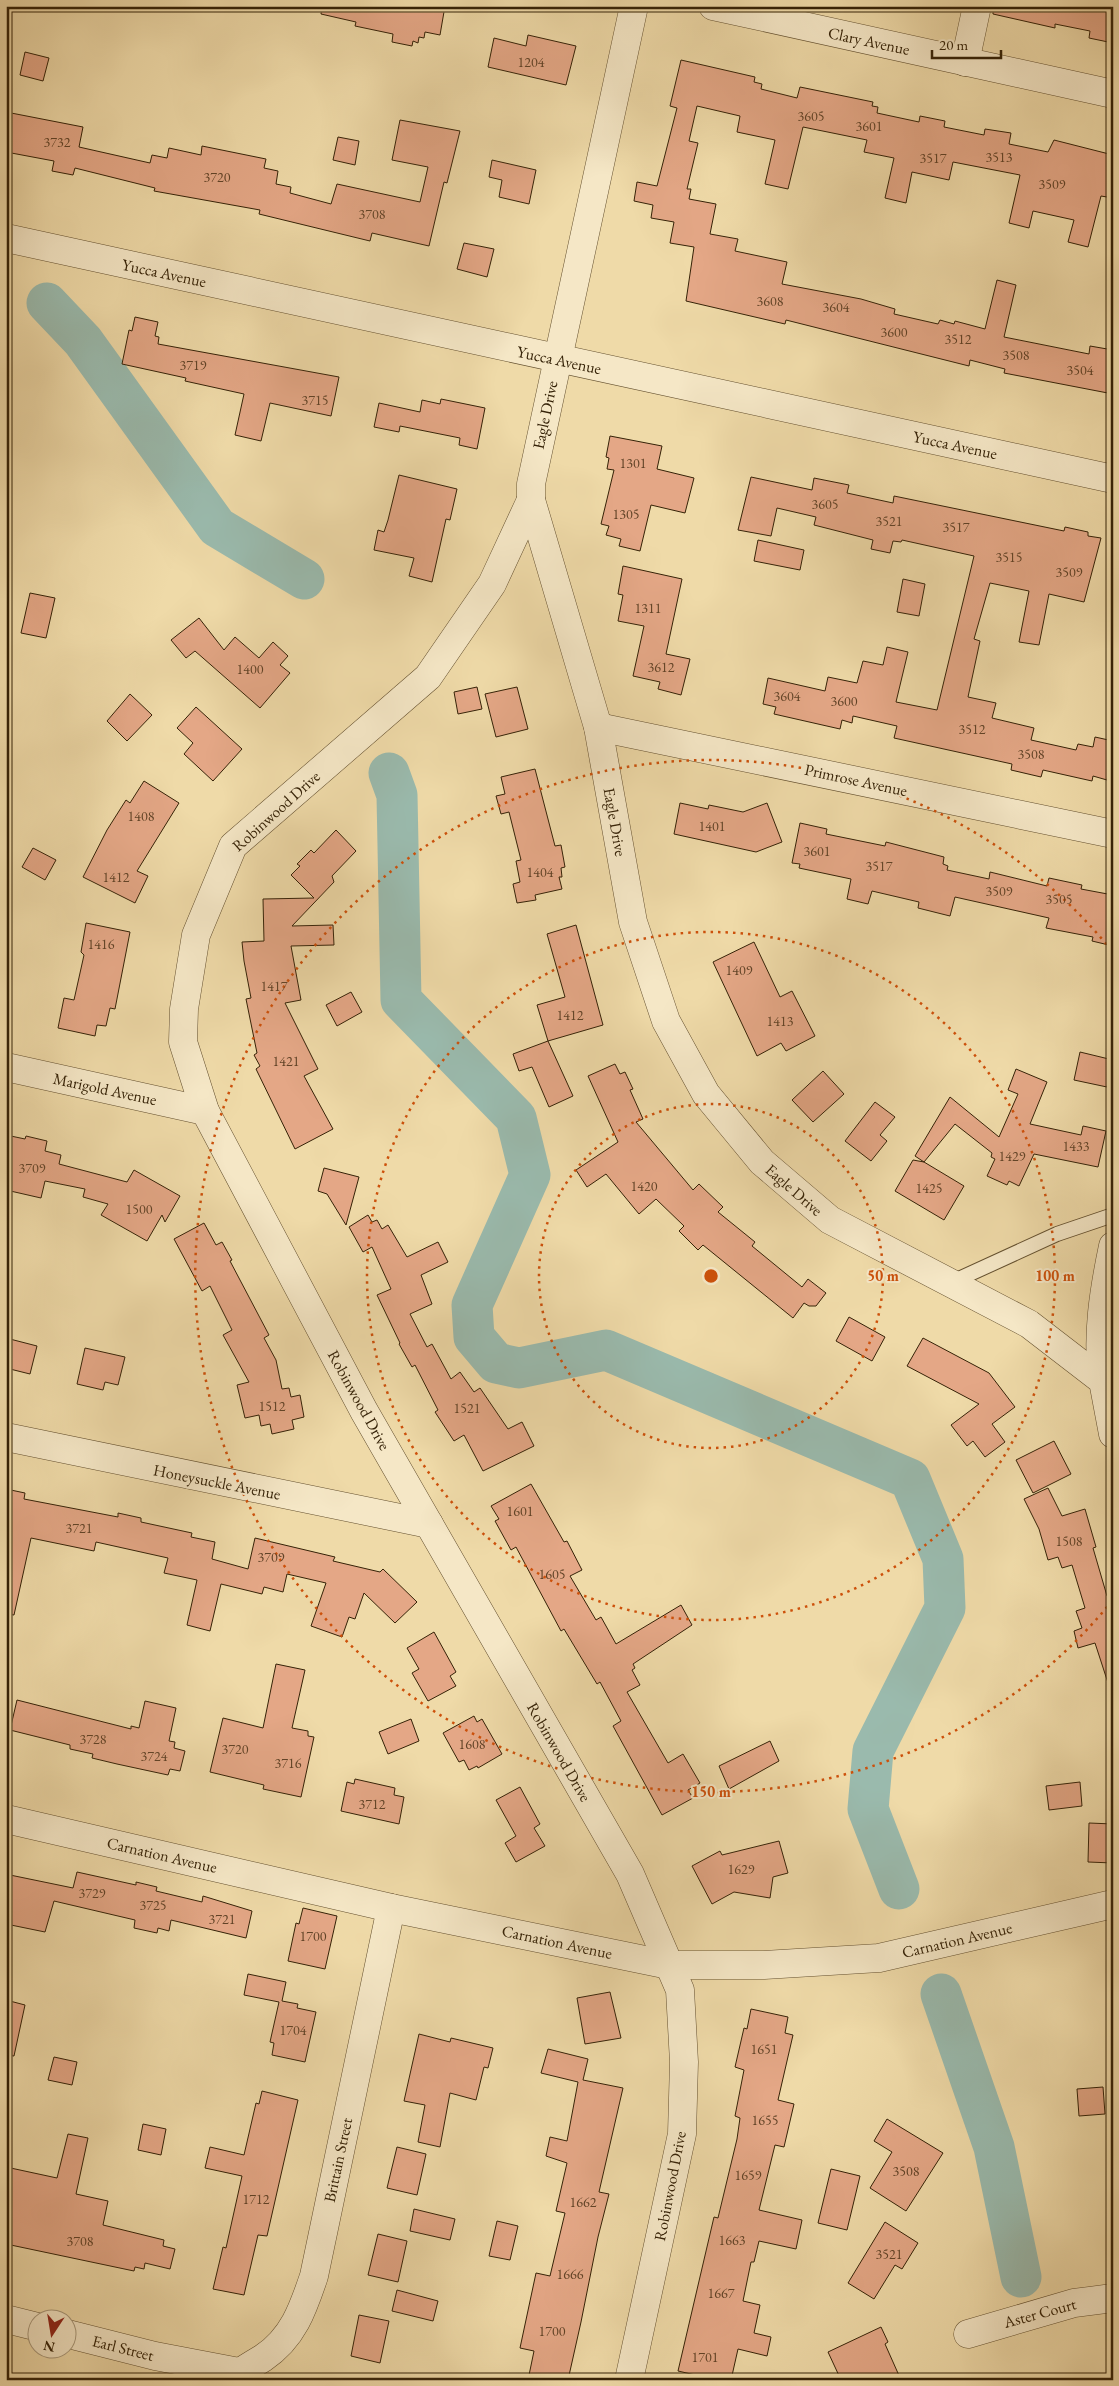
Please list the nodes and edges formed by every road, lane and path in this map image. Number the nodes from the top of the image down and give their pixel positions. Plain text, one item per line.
1 (634, 6) edge
2 (712, 6) edge
3 (977, 6) edge
4 (965, 62) junction
5 (1113, 94) edge
6 (6, 238) edge
7 (557, 359) junction
8 (1113, 479) edge
9 (531, 500) junction
10 (598, 727) junction
11 (1113, 834) edge
12 (6, 1067) edge
13 (205, 1111) junction
14 (1113, 1214) edge
15 (1113, 1246) edge
16 (949, 1284) junction
17 (1108, 1381) edge
18 (1113, 1434) edge
19 (6, 1437) edge
20 (429, 1524) junction
21 (6, 1819) edge
22 (1113, 1904) edge
23 (391, 1908) junction
24 (669, 1965) junction
25 (1113, 2298) edge
26 (6, 2319) edge
27 (28, 2324) edge
28 (968, 2334) dead end
29 (78, 2337) edge
30 (235, 2376) edge
31 (629, 2380) edge

1 - 7 street, Eagle Drive
2 - 4 street, Clary Avenue
3 - 4 street
4 - 5 street, Clary Avenue
6 - 7 street, Yucca Avenue
7 - 8 street, Yucca Avenue
7 - 9 street, Eagle Drive
9 - 10 street, Eagle Drive
9 - 13 street, Robinwood Drive
10 - 11 street, Primrose Avenue
10 - 16 street, Eagle Drive
12 - 13 street, Marigold Avenue
13 - 20 street, Robinwood Drive
14 - 16 lane
15 - 17 street
16 - 17 street, Eagle Drive
17 - 18 street
19 - 20 street, Honeysuckle Avenue
20 - 24 street, Robinwood Drive
21 - 23 street, Carnation Avenue
22 - 24 street, Carnation Avenue
23 - 24 street, Carnation Avenue
23 - 30 street, Brittain Street
24 - 31 street, Robinwood Drive
25 - 28 street, Aster Court
26 - 27 street
29 - 30 street, Earl Street

